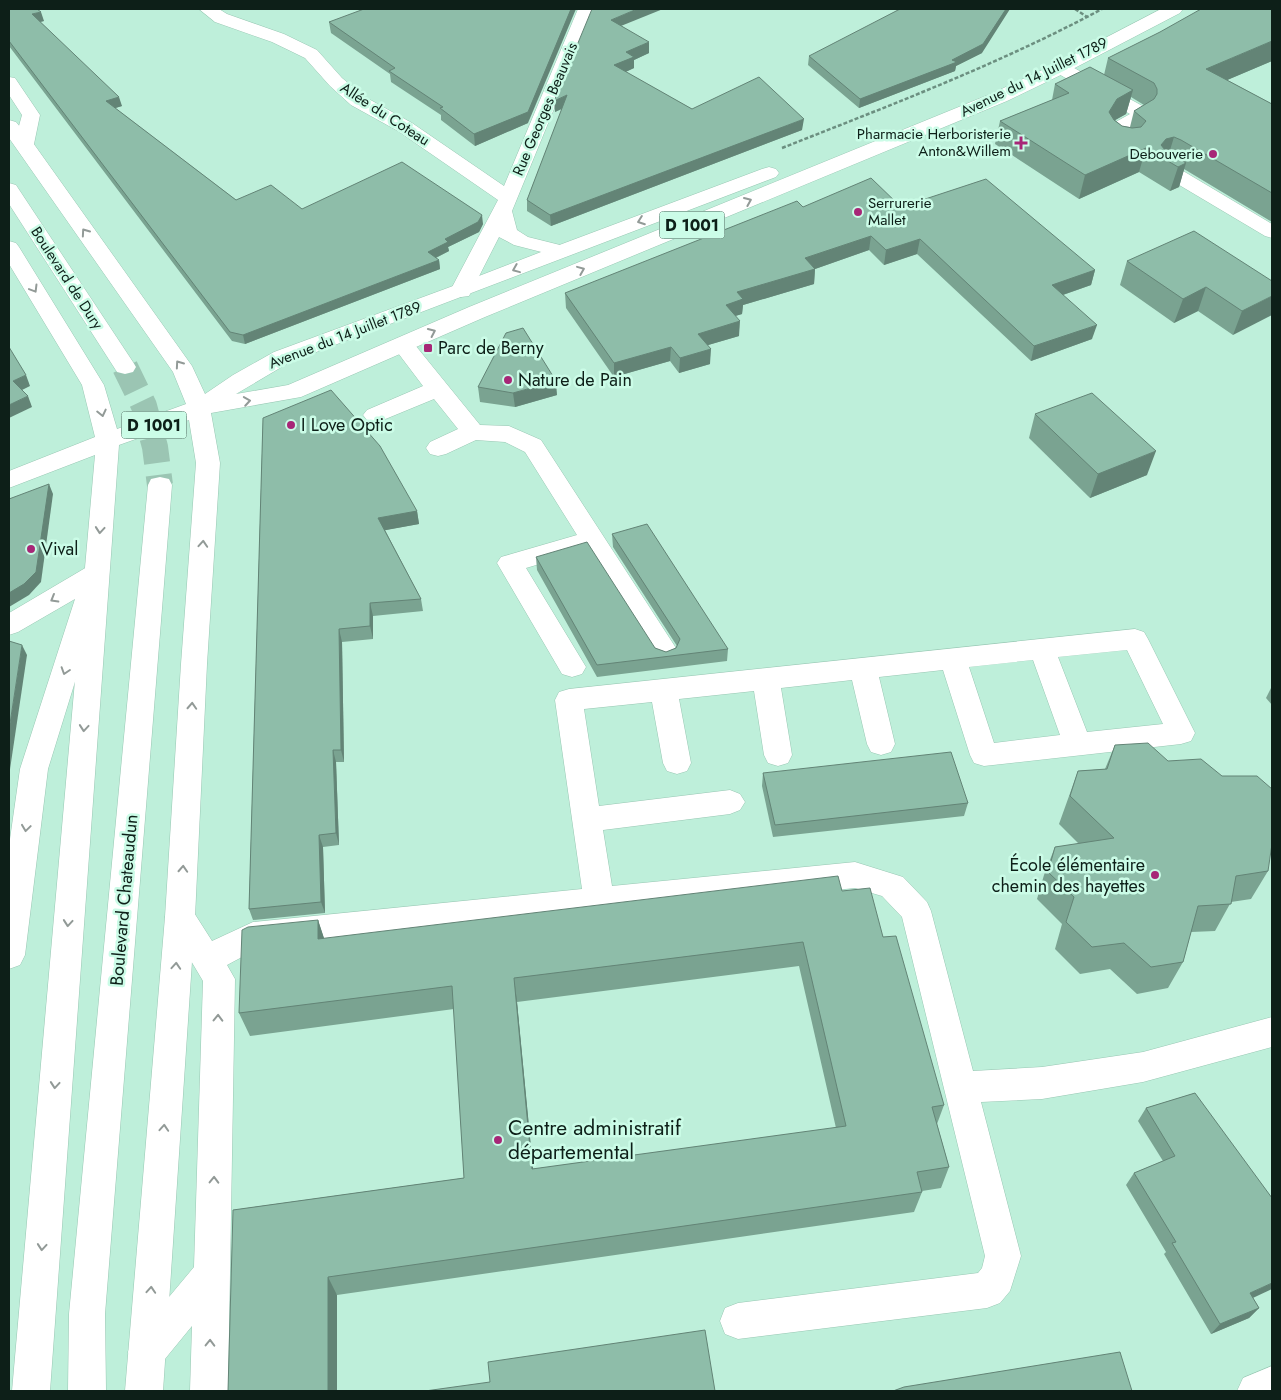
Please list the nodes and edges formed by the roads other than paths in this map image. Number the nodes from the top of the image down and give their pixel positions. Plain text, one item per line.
1 (208, 9) edge
2 (587, 9) edge
3 (1140, 9) edge
4 (1174, 9) edge
5 (1060, 59) junction
6 (9, 82) edge
7 (956, 96) dead end
8 (9, 126) edge
9 (24, 144) junction
10 (1127, 145) edge
11 (1166, 169) edge
12 (9, 189) edge
13 (505, 203) junction
14 (1272, 232) edge
15 (9, 247) edge
16 (561, 251) junction
17 (461, 291) junction
18 (403, 345) junction
19 (126, 367) tunnel mouth
20 (438, 388) junction
21 (199, 408) junction
22 (375, 415) dead end
23 (473, 432) junction
24 (108, 441) junction
25 (438, 448) dead end
26 (9, 480) edge
27 (160, 485) tunnel mouth
28 (593, 539) junction
29 (96, 574) junction
30 (9, 625) edge
31 (1042, 649) junction
32 (665, 652) edge
33 (952, 658) junction
34 (572, 667) dead end
35 (863, 668) junction
36 (766, 679) junction
37 (664, 690) junction
38 (881, 744) dead end
39 (1076, 744) junction
40 (778, 755) dead end
41 (677, 763) dead end
42 (730, 802) dead end
43 (588, 820) junction
44 (600, 901) junction
45 (180, 917) junction
46 (9, 955) edge
47 (208, 959) junction
48 (1272, 1032) edge
49 (961, 1087) junction
50 (212, 1273) junction
51 (87, 1314) junction
52 (738, 1321) dead end
53 (147, 1352) junction
54 (1272, 1385) edge
55 (31, 1391) edge
56 (72, 1391) edge
57 (87, 1391) edge
58 (144, 1391) edge
59 (209, 1391) edge
60 (1256, 1391) edge

1 - 13 main road, Allée du Coteau
2 - 13 main road, Rue Georges Beauvais
3 - 5 main road, Avenue du 14 Juillet 1789 / D 1001
4 - 5 main road, Avenue du 14 Juillet 1789 / D 1001
5 - 10 main road
18 -> 5 main road, Avenue du 14 Juillet 1789 / D 1001
6 - 9 main road
7 -> 16 main road, Avenue du 14 Juillet 1789 / D 1001
8 - 9 main road
21 -> 9 main road
11 - 14 main road
12 - 19 main road, Boulevard de Dury
13 - 16 main road
13 - 17 main road, Rue Georges Beauvais
15 -> 24 main road
16 -> 17 main road, Avenue du 14 Juillet 1789 / D 1001
17 - 21 main road, Avenue du 14 Juillet 1789 / D 1001
18 - 20 main road
21 -> 18 main road, Avenue du 14 Juillet 1789 / D 1001
20 - 22 main road
20 - 23 main road
21 - 24 main road, D 1001
45 -> 21 main road
23 - 25 main road
23 - 28 main road
24 - 26 main road, D 1001
24 -> 29 main road
27 - 51 main road, Boulevard Chateaudun
28 - 32 main road
28 - 34 main road
29 -> 30 main road
29 -> 46 main road
29 -> 55 main road
31 - 33 main road
31 - 39 main road
31 - 39 main road
33 - 35 main road
33 - 39 main road
35 - 36 main road
35 - 38 main road
36 - 37 main road
36 - 40 main road
37 - 41 main road
37 - 43 main road
42 - 43 main road
43 - 44 main road
44 - 47 main road
44 - 49 main road
45 - 47 main road
53 -> 45 main road
50 -> 47 main road
48 - 49 main road
49 - 52 main road
50 - 53 main road
59 -> 50 main road
51 - 56 main road, Boulevard Chateaudun
51 - 57 main road, Boulevard Chateaudun
53 - 58 main road
54 - 60 main road

